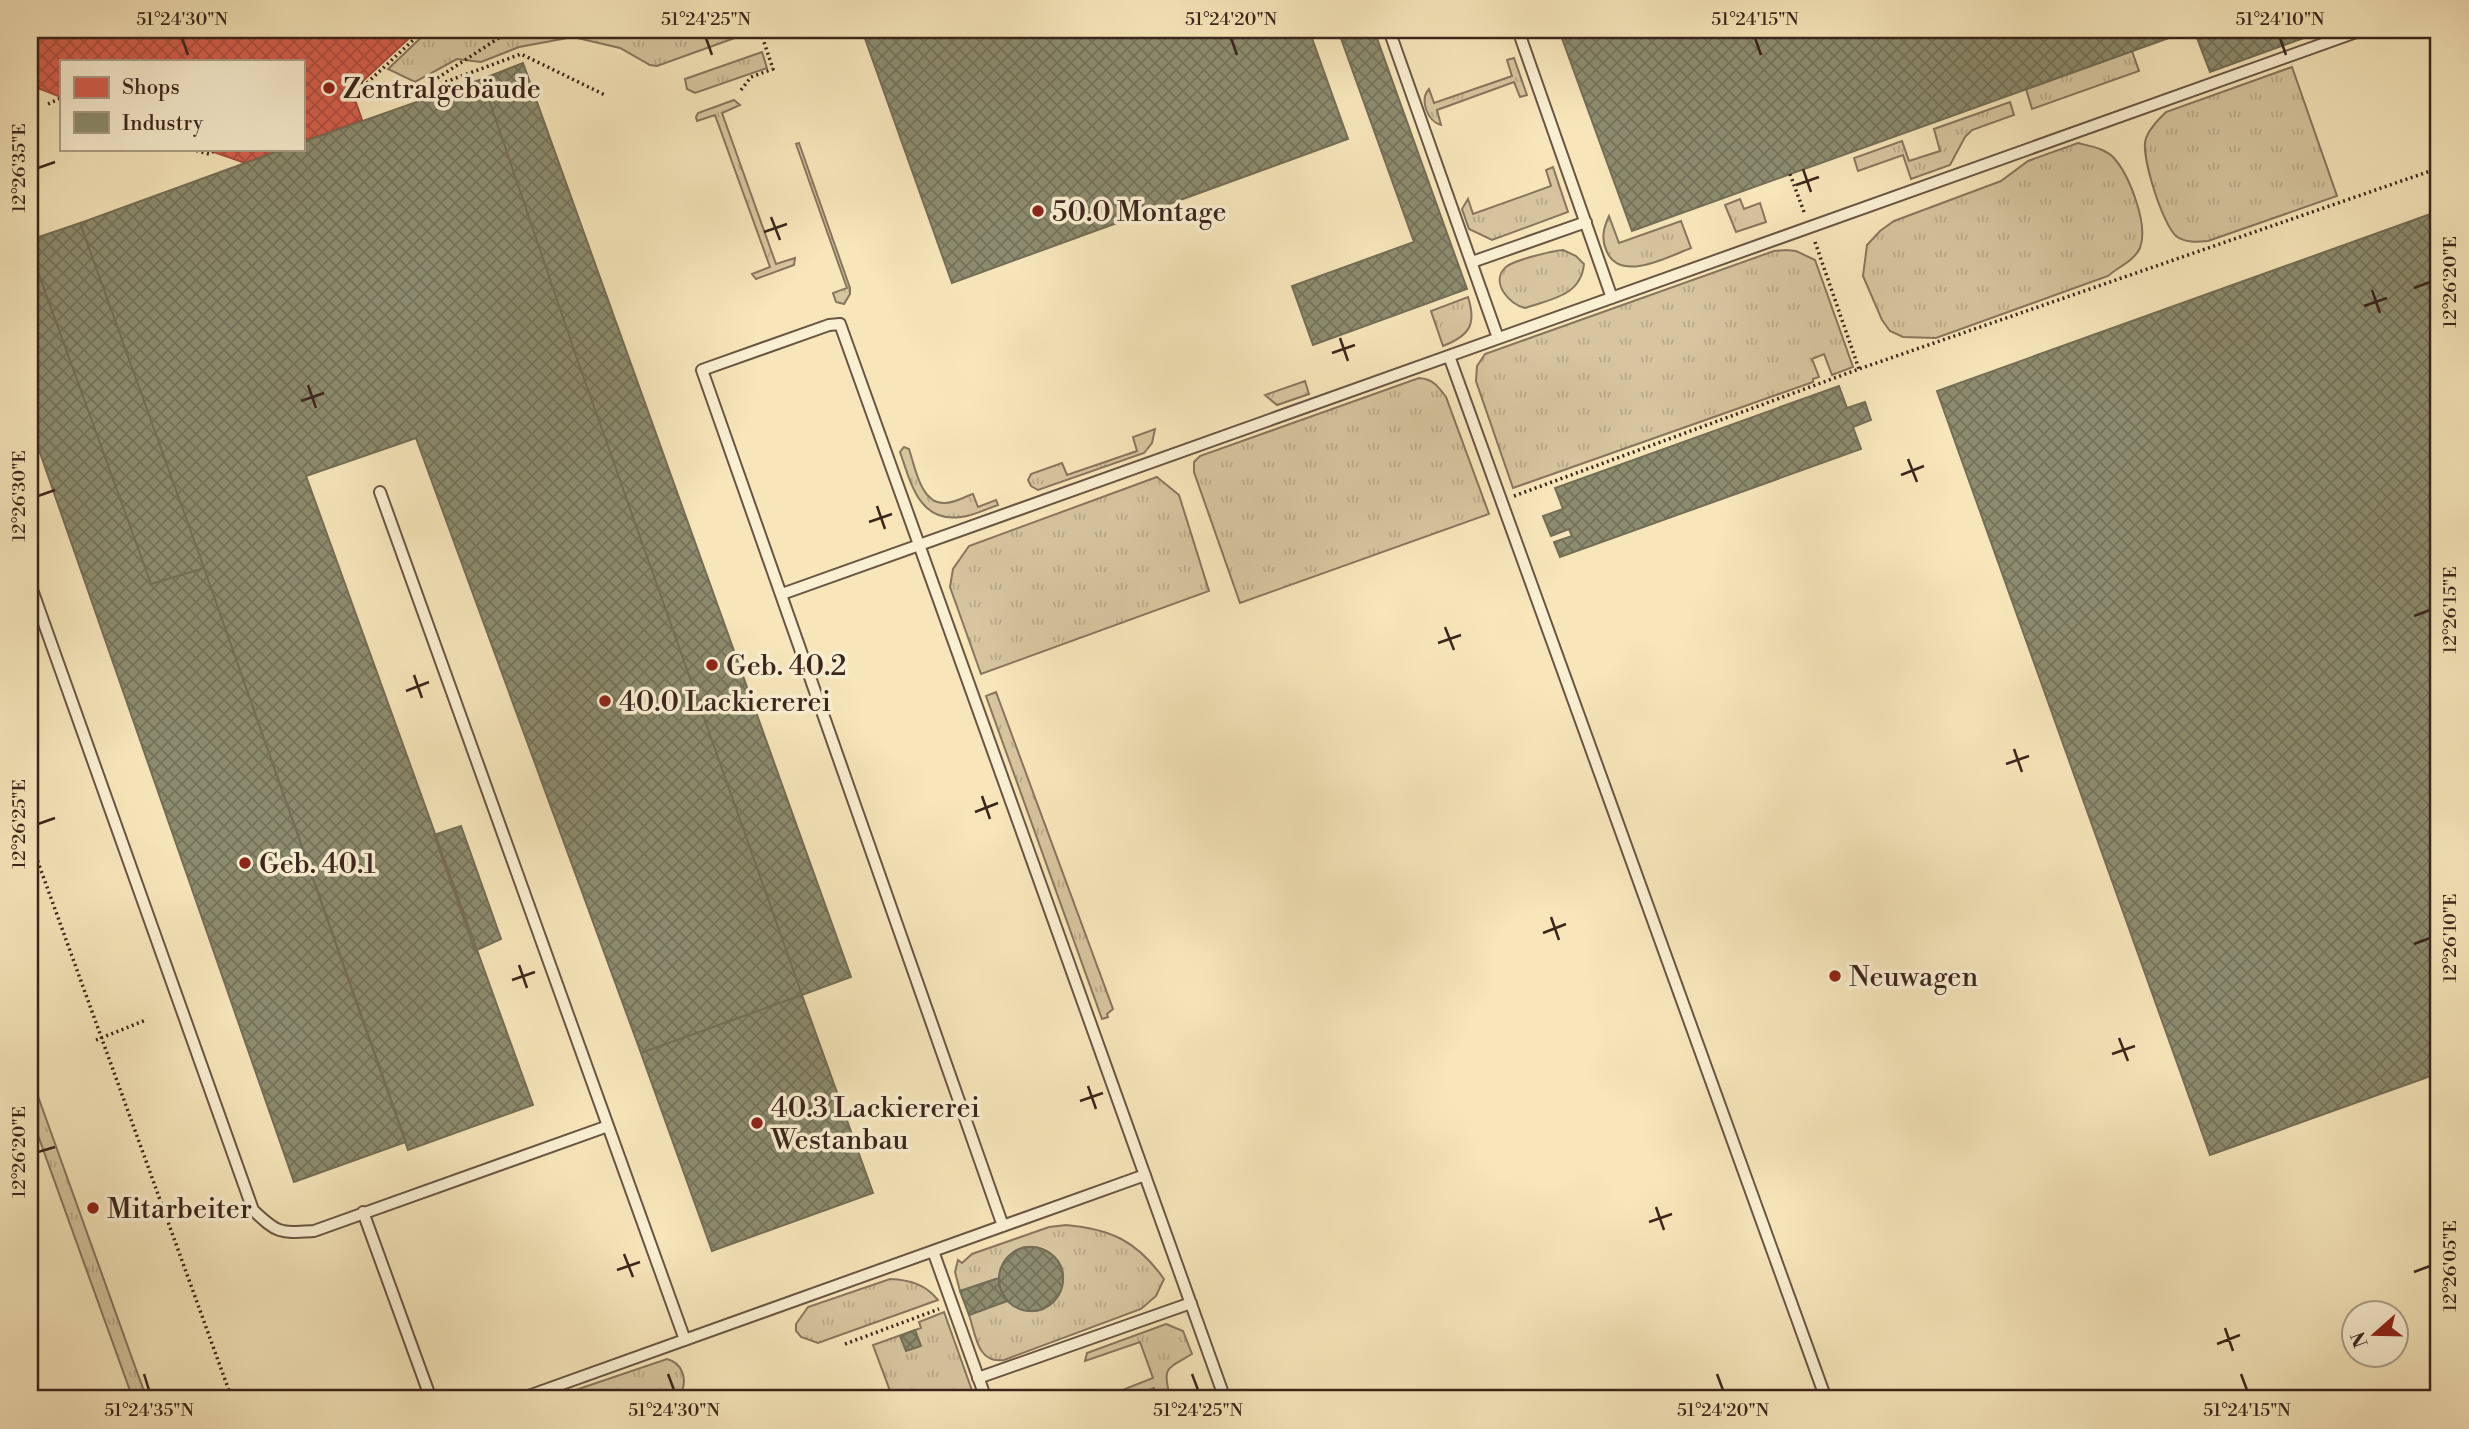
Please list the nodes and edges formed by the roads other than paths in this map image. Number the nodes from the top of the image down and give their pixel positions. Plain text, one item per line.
1 (1389, 30) edge
2 (1518, 30) edge
3 (2362, 30) edge
4 (1586, 222) junction
5 (1472, 262) junction
6 (1612, 298) junction
7 (1498, 338) junction
8 (1449, 356) junction
9 (380, 492) dead end
10 (919, 545) junction
11 (30, 584) edge
12 (782, 594) junction
13 (608, 1126) junction
14 (1145, 1175) junction
15 (363, 1213) junction
16 (1003, 1226) junction
17 (933, 1251) junction
18 (1191, 1303) junction
19 (685, 1340) junction
20 (978, 1378) junction
21 (431, 1399) edge
22 (520, 1399) edge
23 (986, 1399) edge
24 (1225, 1399) edge
25 (1826, 1399) edge

1 - 5 lane
2 - 4 lane
3 - 6 lane
4 - 5 lane
4 - 6 lane
5 - 7 lane
6 - 7 lane
7 - 8 lane
8 - 10 lane
8 - 25 lane
9 - 13 lane
10 - 12 lane
10 - 12 lane
10 - 14 lane
11 - 15 lane
12 - 16 lane
13 - 15 lane
13 - 19 lane
14 - 16 lane
14 - 18 lane
15 - 21 lane
16 - 17 lane
17 - 19 lane
17 - 20 lane
18 - 20 lane
18 - 24 lane
19 - 22 lane
20 - 23 lane

